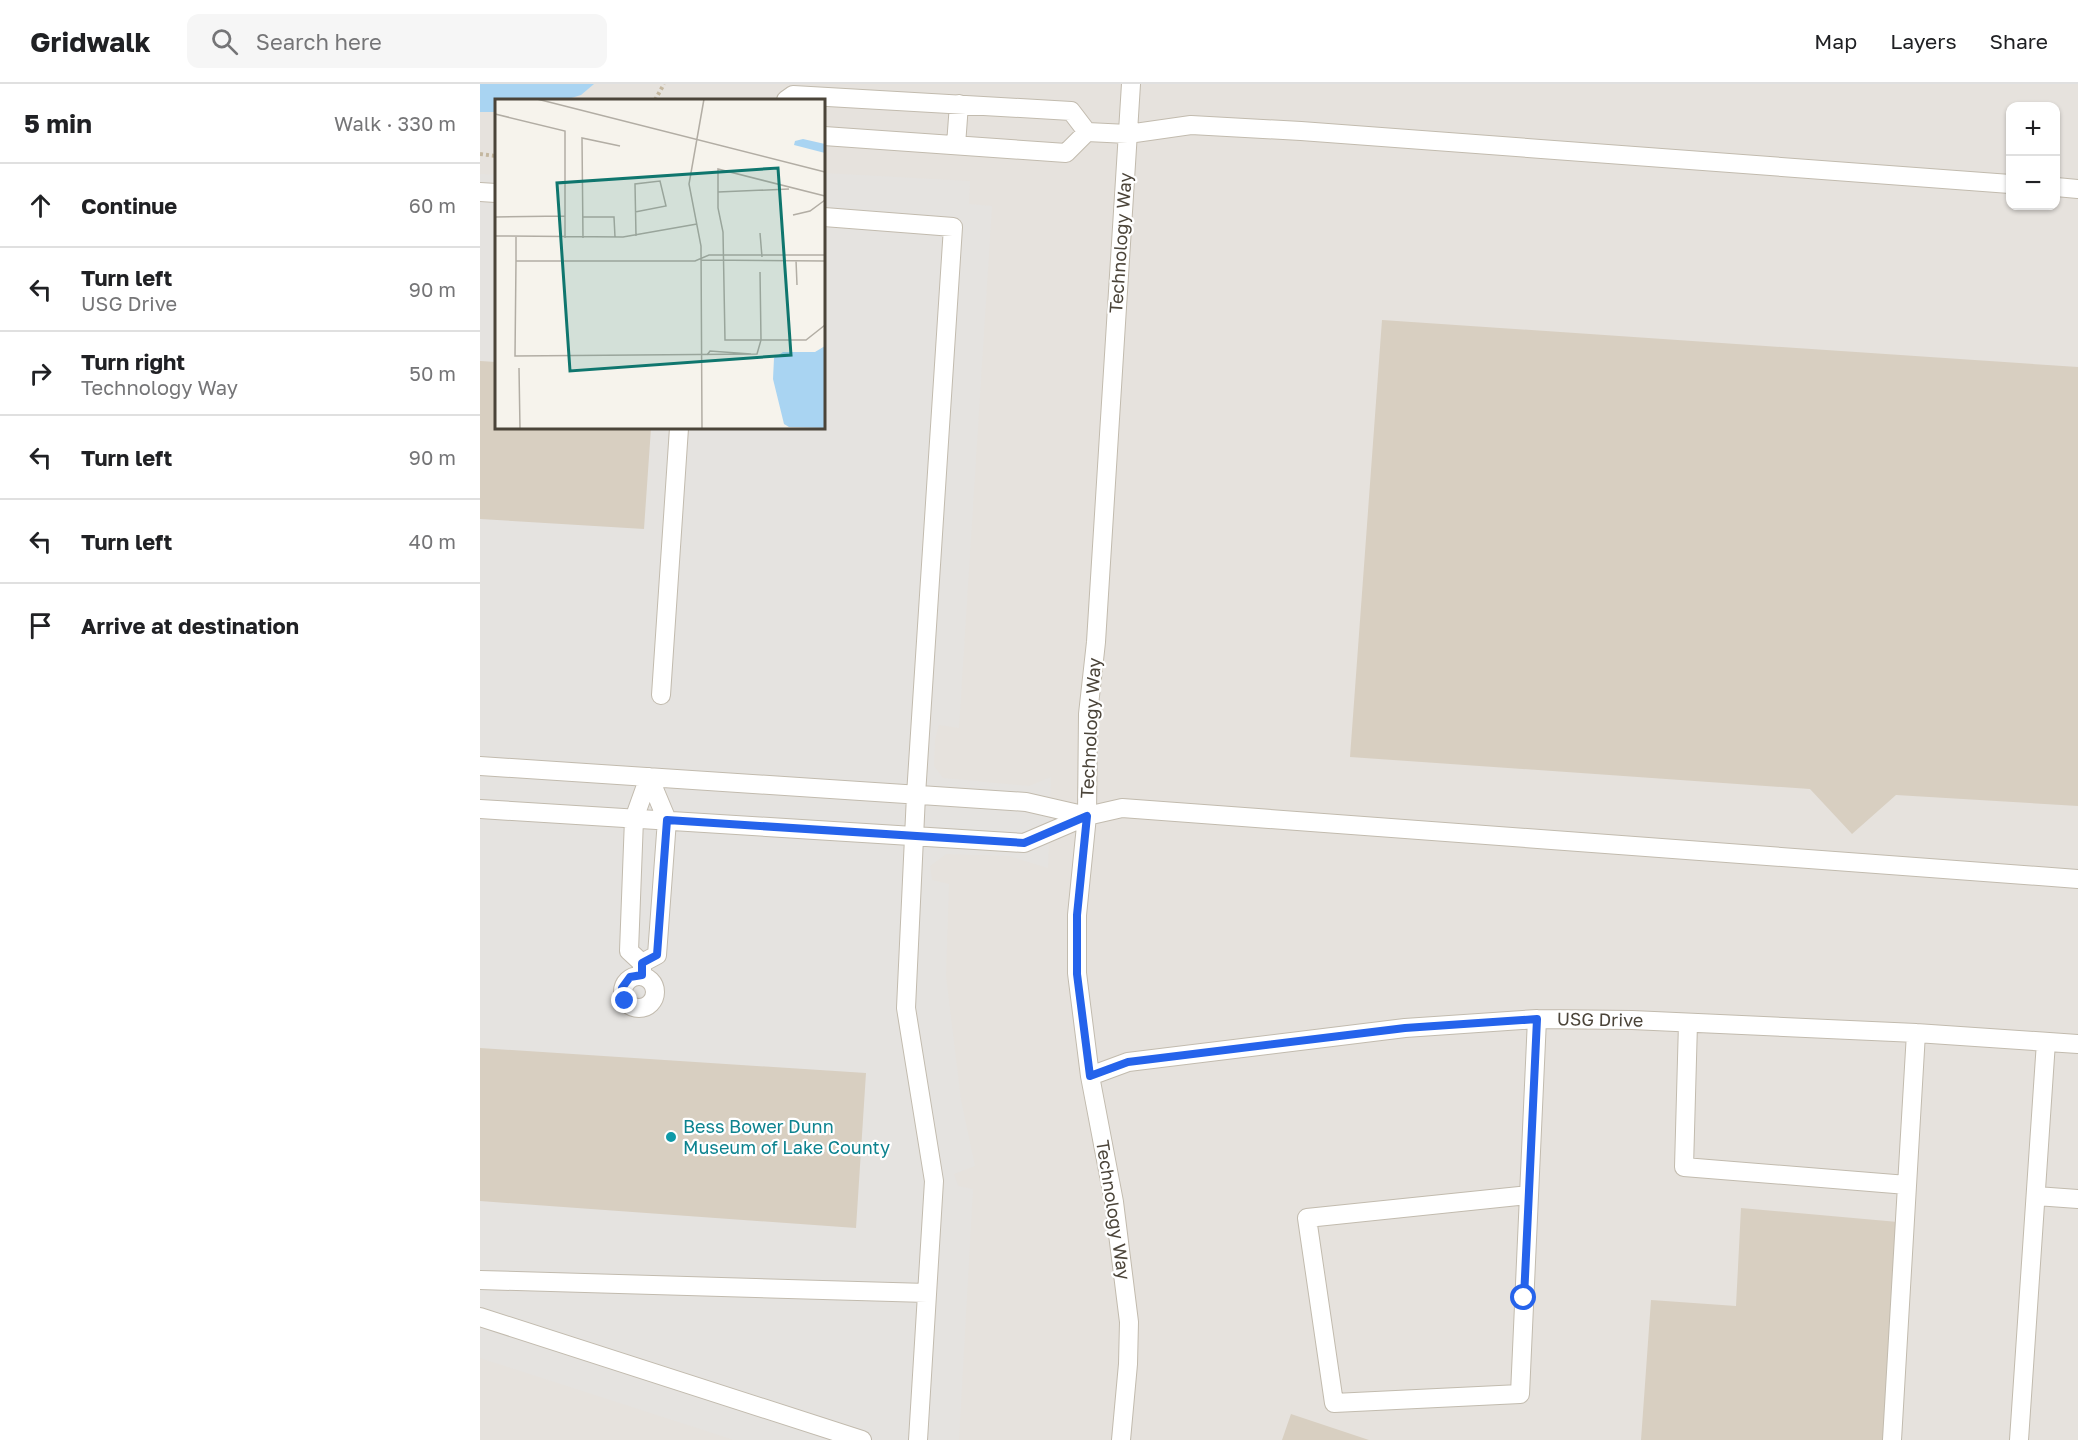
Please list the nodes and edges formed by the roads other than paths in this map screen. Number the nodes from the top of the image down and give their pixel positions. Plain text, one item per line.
1 (1131, 84) edge
2 (787, 99) edge
3 (959, 104) junction
4 (1087, 132) junction
5 (1128, 134) junction
6 (825, 136) edge
7 (956, 146) junction
8 (2006, 184) edge
9 (2060, 187) edge
10 (2078, 189) edge
11 (480, 192) edge
12 (495, 193) edge
13 (825, 217) edge
14 (679, 429) edge
15 (662, 694) dead end
16 (480, 766) edge
17 (649, 777) junction
18 (916, 795) junction
19 (480, 809) edge
20 (1087, 816) junction
21 (634, 819) junction
22 (667, 820) junction
23 (914, 836) junction
24 (2078, 879) edge
25 (1537, 1019) junction
26 (1688, 1023) junction
27 (1916, 1033) junction
28 (2046, 1042) junction
29 (2078, 1044) edge
30 (1090, 1076) junction
31 (1907, 1185) junction
32 (1529, 1195) junction
33 (2036, 1196) junction
34 (2078, 1199) edge
35 (480, 1280) edge
36 (927, 1293) junction
37 (480, 1317) edge
38 (862, 1440) edge
39 (918, 1440) edge
40 (1121, 1440) edge
41 (1892, 1440) edge
42 (2019, 1440) edge

1 - 5 lane, Technology Way
2 - 3 lane
3 - 4 lane
3 - 7 lane
4 - 5 lane
4 - 7 lane
5 - 8 lane
5 - 20 lane, Technology Way
6 - 7 lane
9 - 10 lane
11 - 12 lane
13 - 18 lane
14 - 15 lane
16 - 17 lane
17 - 18 lane
17 - 21 lane
17 - 22 lane
18 - 20 lane
18 - 23 lane
19 - 21 lane
20 - 23 lane
20 - 24 lane
20 - 30 lane, Technology Way
21 - 22 lane
21 - 22 lane
22 - 23 lane
23 - 36 lane
25 - 26 lane, USG Drive
25 - 30 lane, USG Drive
25 - 32 lane
26 - 27 lane, USG Drive
26 - 31 lane
27 - 28 lane, USG Drive
27 - 31 lane
28 - 29 lane, USG Drive
28 - 33 lane
30 - 40 lane, Technology Way
31 - 41 lane
32 - 32 lane
33 - 34 lane
33 - 42 lane
35 - 36 lane
36 - 39 lane
37 - 38 lane

